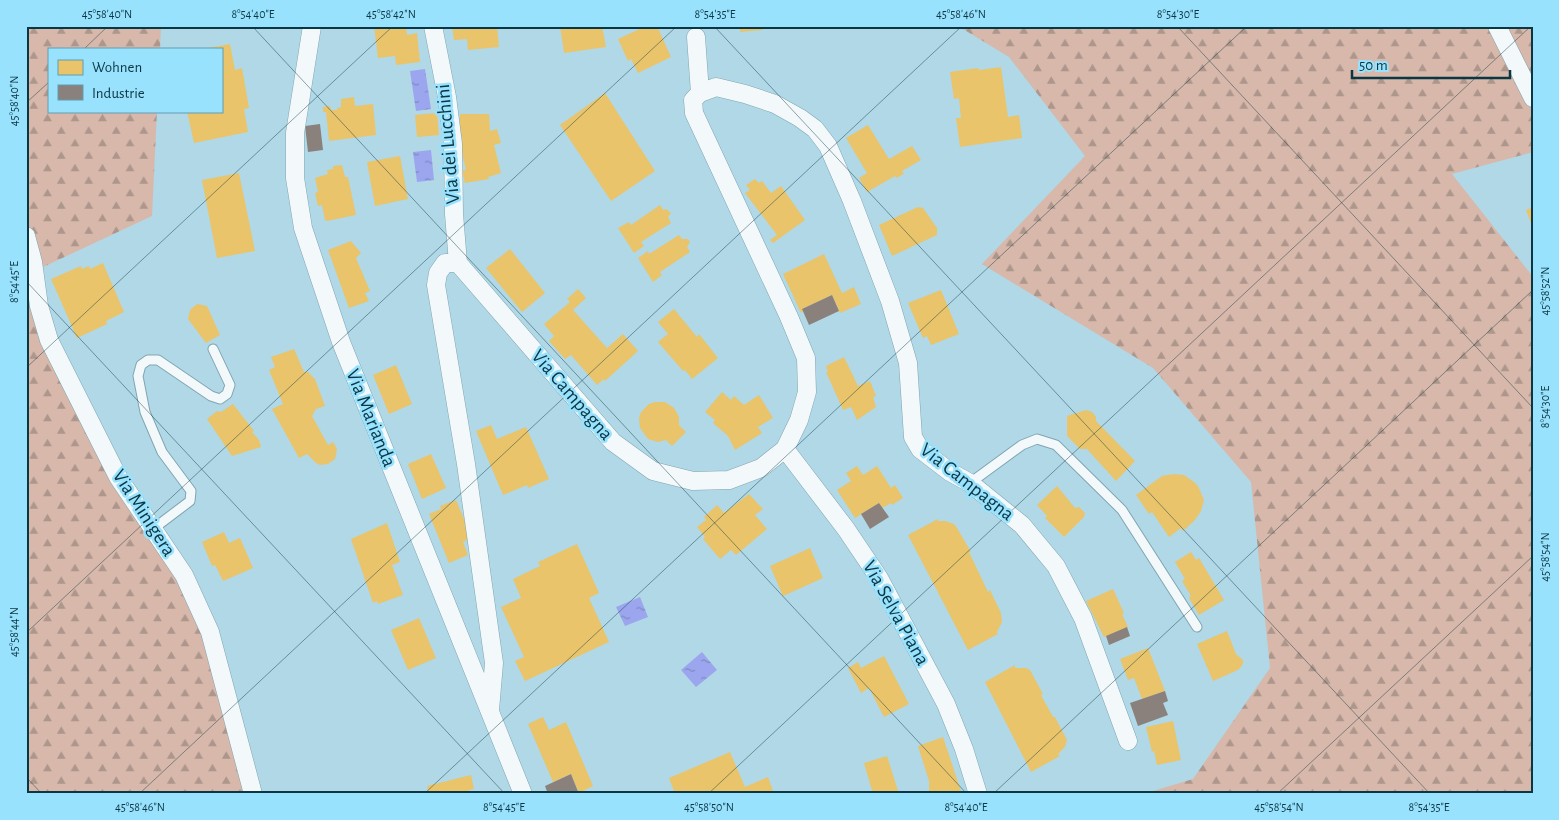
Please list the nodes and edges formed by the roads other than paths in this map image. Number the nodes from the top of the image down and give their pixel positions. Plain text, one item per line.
1 (312, 26) edge
2 (433, 26) edge
3 (1497, 26) edge
4 (695, 30) edge
5 (700, 93) junction
6 (1533, 98) edge
7 (26, 236) edge
8 (458, 263) junction
9 (212, 349) dead end
10 (786, 449) junction
11 (970, 482) junction
12 (153, 529) junction
13 (1197, 626) dead end
14 (490, 710) junction
15 (1128, 741) dead end
16 (253, 794) edge
17 (523, 794) edge
18 (978, 794) edge

1 - 14 street, Via Marianda
2 - 8 street, Via dei Lucchini
3 - 6 street
4 - 5 street, Via Campagna
5 - 10 street, Via Campagna
5 - 11 street, Via Campagna
7 - 12 street, Via Minigera
8 - 10 street, Via Campagna
8 - 14 street
9 - 12 lane
10 - 18 street, Via Selva Piana
11 - 13 lane
11 - 15 street, Via Campagna
12 - 16 street, Via Minigera
14 - 17 street, Via Marianda

